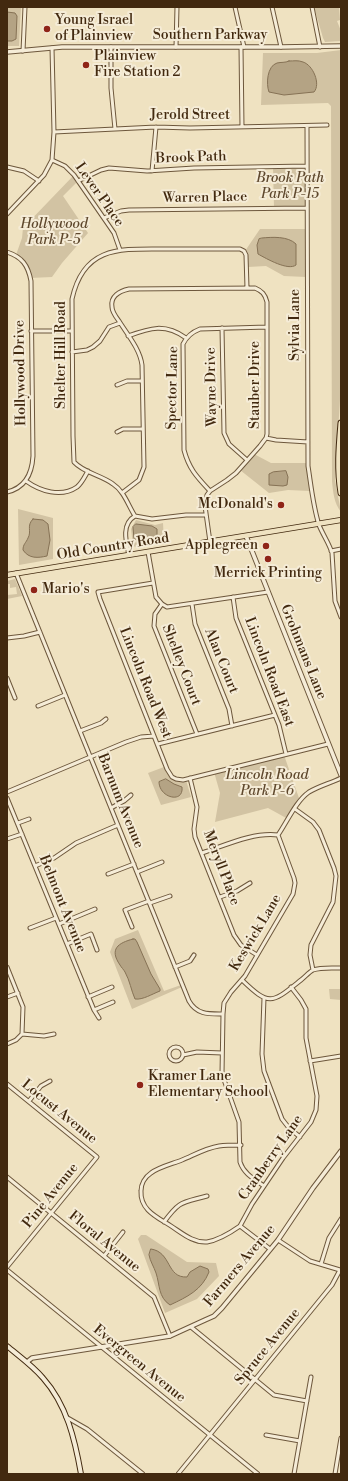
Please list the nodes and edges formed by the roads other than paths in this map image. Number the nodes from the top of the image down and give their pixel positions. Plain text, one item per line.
1 (25, 7) edge
2 (177, 7) edge
3 (235, 7) edge
4 (272, 7) edge
5 (312, 7) edge
6 (341, 46) edge
7 (111, 47) junction
8 (176, 47) junction
9 (243, 47) junction
10 (281, 47) junction
11 (320, 47) junction
12 (52, 48) junction
13 (23, 51) junction
14 (7, 52) edge
15 (327, 125) dead end
16 (307, 126) junction
17 (156, 127) junction
18 (242, 127) junction
19 (115, 128) junction
20 (54, 132) junction
21 (52, 160) junction
22 (307, 166) junction
23 (7, 167) edge
24 (152, 171) junction
25 (39, 181) junction
26 (78, 181) junction
27 (307, 208) junction
28 (7, 214) edge
29 (104, 218) junction
30 (120, 250) junction
31 (7, 252) edge
32 (247, 288) junction
33 (120, 323) junction
34 (267, 327) junction
35 (222, 328) junction
36 (31, 331) junction
37 (71, 331) junction
38 (128, 336) junction
39 (186, 338) junction
40 (72, 352) junction
41 (142, 380) junction
42 (117, 385) dead end
43 (341, 423) edge
44 (143, 429) junction
45 (117, 432) dead end
46 (266, 438) junction
47 (308, 442) junction
48 (247, 460) junction
49 (88, 471) junction
50 (26, 481) junction
51 (210, 491) junction
52 (7, 492) edge
53 (122, 493) junction
54 (341, 493) edge
55 (206, 515) junction
56 (135, 516) junction
57 (341, 520) edge
58 (319, 524) junction
59 (246, 536) junction
60 (210, 542) junction
61 (341, 549) edge
62 (331, 551) junction
63 (148, 552) junction
64 (129, 555) junction
65 (16, 573) junction
66 (7, 575) edge
67 (153, 583) junction
68 (268, 592) junction
69 (233, 598) junction
70 (162, 604) junction
71 (192, 604) junction
72 (341, 617) edge
73 (40, 632) junction
74 (7, 638) edge
75 (7, 678) edge
76 (66, 695) junction
77 (15, 698) dead end
78 (38, 706) dead end
79 (275, 715) junction
80 (106, 719) dead end
81 (232, 726) junction
82 (80, 731) junction
83 (197, 734) junction
84 (154, 736) junction
85 (158, 744) junction
86 (328, 744) junction
87 (286, 754) junction
88 (91, 757) junction
89 (341, 775) edge
90 (190, 778) junction
91 (341, 778) edge
92 (7, 792) edge
93 (131, 795) dead end
94 (7, 798) edge
95 (111, 808) junction
96 (295, 809) junction
97 (29, 818) dead end
98 (18, 823) junction
99 (118, 825) junction
100 (22, 834) junction
101 (278, 836) junction
102 (7, 839) edge
103 (202, 853) junction
104 (162, 862) dead end
105 (134, 864) junction
106 (35, 866) junction
107 (138, 872) junction
108 (108, 874) dead end
109 (250, 882) dead end
110 (170, 896) dead end
111 (220, 897) junction
112 (149, 902) junction
113 (95, 909) dead end
114 (56, 918) junction
115 (59, 924) junction
116 (132, 927) dead end
117 (30, 928) dead end
118 (67, 944) junction
119 (97, 950) dead end
120 (194, 955) dead end
121 (257, 955) junction
122 (7, 967) edge
123 (175, 967) junction
124 (341, 968) edge
125 (313, 970) junction
126 (242, 980) junction
127 (112, 987) dead end
128 (291, 988) junction
129 (18, 993) junction
130 (7, 997) edge
131 (88, 997) junction
132 (264, 998) junction
133 (113, 1002) dead end
134 (94, 1010) junction
135 (223, 1014) junction
136 (99, 1018) dead end
137 (22, 1034) junction
138 (54, 1034) dead end
139 (7, 1044) edge
140 (222, 1052) junction
141 (183, 1055) junction
142 (341, 1056) edge
143 (310, 1061) junction
144 (50, 1081) dead end
145 (7, 1084) edge
146 (28, 1101) junction
147 (300, 1136) junction
148 (240, 1145) junction
149 (341, 1151) edge
150 (97, 1157) joint
151 (7, 1177) edge
152 (264, 1186) junction
153 (208, 1196) dead end
154 (51, 1213) junction
155 (341, 1219) edge
156 (164, 1222) junction
157 (240, 1226) junction
158 (123, 1232) dead end
159 (278, 1240) junction
160 (270, 1249) junction
161 (104, 1256) junction
162 (321, 1264) junction
163 (7, 1269) edge
164 (340, 1270) edge
165 (191, 1327) junction
166 (170, 1336) junction
167 (7, 1346) edge
168 (101, 1347) junction
169 (27, 1362) junction
170 (310, 1377) dead end
171 (255, 1379) junction
172 (307, 1401) junction
173 (66, 1417) junction
174 (266, 1435) dead end
175 (209, 1436) junction
176 (341, 1438) edge
177 (300, 1441) junction
178 (253, 1473) edge
179 (81, 1474) edge
180 (143, 1474) edge
181 (178, 1474) edge
182 (258, 1474) edge
183 (294, 1474) edge
184 (335, 1474) edge

1 - 13 street
2 - 8 street
3 - 9 street
4 - 10 street
5 - 11 street
6 - 11 street, Southern Parkway
7 - 8 street, Southern Parkway
7 - 12 street, Southern Parkway
7 - 19 street
8 - 9 street, Southern Parkway
9 - 10 street, Southern Parkway
9 - 18 street
10 - 11 street, Southern Parkway
12 - 13 street, Southern Parkway
12 - 20 street
13 - 14 street, Southern Parkway
15 - 16 street, Jerold Street
16 - 18 street, Jerold Street
16 - 22 street, Sylvia Lane
17 - 18 street, Jerold Street
17 - 19 street, Jerold Street
17 - 24 street
19 - 20 street, Jerold Street
20 - 21 street
21 - 25 street
21 - 26 street, Lever Place
22 - 24 street, Brook Path
22 - 27 street, Sylvia Lane
23 - 25 street
24 - 26 street, Brook Path
25 - 28 street
26 - 29 street, Lever Place
27 - 29 street, Warren Place
27 - 47 street, Sylvia Lane
29 - 30 street, Lever Place
30 - 32 street, Shelter Hill Road
30 - 37 street, Shelter Hill Road
31 - 36 street, Hollywood Drive
32 - 33 street
32 - 34 street, Stauber Drive
33 - 38 street
33 - 40 street
34 - 35 street, Spector Lane
34 - 46 street, Stauber Drive
35 - 39 street, Spector Lane
35 - 48 street, Wayne Drive
36 - 37 street
36 - 50 street, Hollywood Drive
37 - 40 street, Shelter Hill Road
38 - 39 street
38 - 41 street
39 - 51 street, Spector Lane
40 - 49 street, Shelter Hill Road
41 - 42 street
41 - 44 street
43 - 54 highway
44 - 45 street
44 - 53 street
46 - 47 street
46 - 48 street, Stauber Drive
47 - 58 street, Sylvia Lane
48 - 51 street, Stauber Drive
49 - 50 street
49 - 53 street, Shelter Hill Road
50 - 52 street
51 - 55 street
53 - 56 street, Shelter Hill Road
55 - 56 street
55 - 60 street
56 - 64 street
57 - 58 main road, Old Country Road
58 - 59 main road, Old Country Road
58 - 62 street, Sylvia Lane
59 - 60 main road, Old Country Road
59 - 68 street, Grohmans Lane
60 - 63 main road, Old Country Road
61 - 62 street
62 - 72 street, Sylvia Lane
63 - 64 main road, Old Country Road
63 - 67 street
64 - 65 main road, Old Country Road
65 - 66 main road, Old Country Road
65 - 73 street, Barnum Avenue
67 - 70 street
67 - 84 street, Lincoln Road West
68 - 69 street
68 - 86 street, Grohmans Lane
69 - 71 street
69 - 79 street, Lincoln Road East
70 - 71 street
70 - 83 street, Shelley Court
71 - 81 street, Alan Court
73 - 74 street
73 - 76 street, Barnum Avenue
75 - 77 street
76 - 78 street
76 - 82 street, Barnum Avenue
79 - 81 street
79 - 87 street, Lincoln Road East
80 - 82 street
81 - 83 street
82 - 88 street, Barnum Avenue
83 - 85 street
84 - 85 street, Lincoln Road West
84 - 88 street
85 - 90 street, Lincoln Road West
86 - 87 street
86 - 89 street, Grohmans Lane
87 - 90 street
88 - 92 street
88 - 95 street, Barnum Avenue
90 - 103 street, Meryll Place
91 - 96 street
93 - 95 street
94 - 98 street, Belmont Avenue
95 - 99 street, Barnum Avenue
96 - 101 street
96 - 125 street
97 - 98 street
98 - 100 street, Belmont Avenue
99 - 105 street, Barnum Avenue
99 - 106 street
100 - 102 street
100 - 106 street, Belmont Avenue
101 - 103 street
101 - 121 street, Keswick Lane
103 - 111 street, Meryll Place
104 - 107 street
105 - 107 street, Barnum Avenue
105 - 108 street
106 - 114 street, Belmont Avenue
107 - 112 street, Barnum Avenue
109 - 111 street
110 - 112 street
111 - 121 street, Meryll Place
112 - 116 street
112 - 123 street, Barnum Avenue
113 - 115 street
114 - 115 street, Belmont Avenue
114 - 117 street
115 - 118 street, Belmont Avenue
118 - 119 street
118 - 131 street, Belmont Avenue
120 - 123 street
121 - 126 street, Keswick Lane
122 - 129 street
123 - 135 street, Barnum Avenue
124 - 125 street
125 - 128 street
126 - 132 street
126 - 135 street, Keswick Lane
127 - 131 street
128 - 132 street
128 - 143 street, Cranberry Lane
129 - 130 street
129 - 137 street
131 - 134 street, Belmont Avenue
132 - 147 street
133 - 134 street
134 - 136 street, Belmont Avenue
135 - 140 street, Keswick Lane
137 - 138 street
137 - 139 street
140 - 141 street
140 - 148 street, Keswick Lane
141 - 141 street
142 - 143 street
143 - 147 street, Cranberry Lane
144 - 146 street
145 - 146 street, Locust Avenue
146 - 150 street, Locust Avenue
147 - 152 street, Cranberry Lane
148 - 152 street, Keswick Lane
148 - 156 street
149 - 159 street, Farmers Avenue
150 - 154 street, Pine Avenue
151 - 154 street, Floral Avenue
152 - 157 street, Cranberry Lane
153 - 156 street
154 - 161 street, Floral Avenue
154 - 163 street, Pine Avenue
155 - 162 street
156 - 157 street
157 - 160 street
158 - 161 street
159 - 160 street, Farmers Avenue
159 - 162 street
160 - 165 street, Farmers Avenue
161 - 166 street, Floral Avenue
162 - 164 street
163 - 168 street, Evergreen Avenue
164 - 171 street, Spruce Avenue
165 - 166 street, Farmers Avenue
165 - 171 street
166 - 168 street, Farmers Avenue
167 - 169 main road
168 - 169 street, Farmers Avenue
168 - 175 street, Evergreen Avenue
169 - 173 main road
170 - 172 street
171 - 172 street
171 - 175 street, Spruce Avenue
172 - 177 street
173 - 179 main road
173 - 180 street
174 - 177 street
175 - 178 street, Evergreen Avenue
175 - 181 street, Spruce Avenue
176 - 184 street
177 - 183 street
178 - 182 street, Evergreen Avenue

